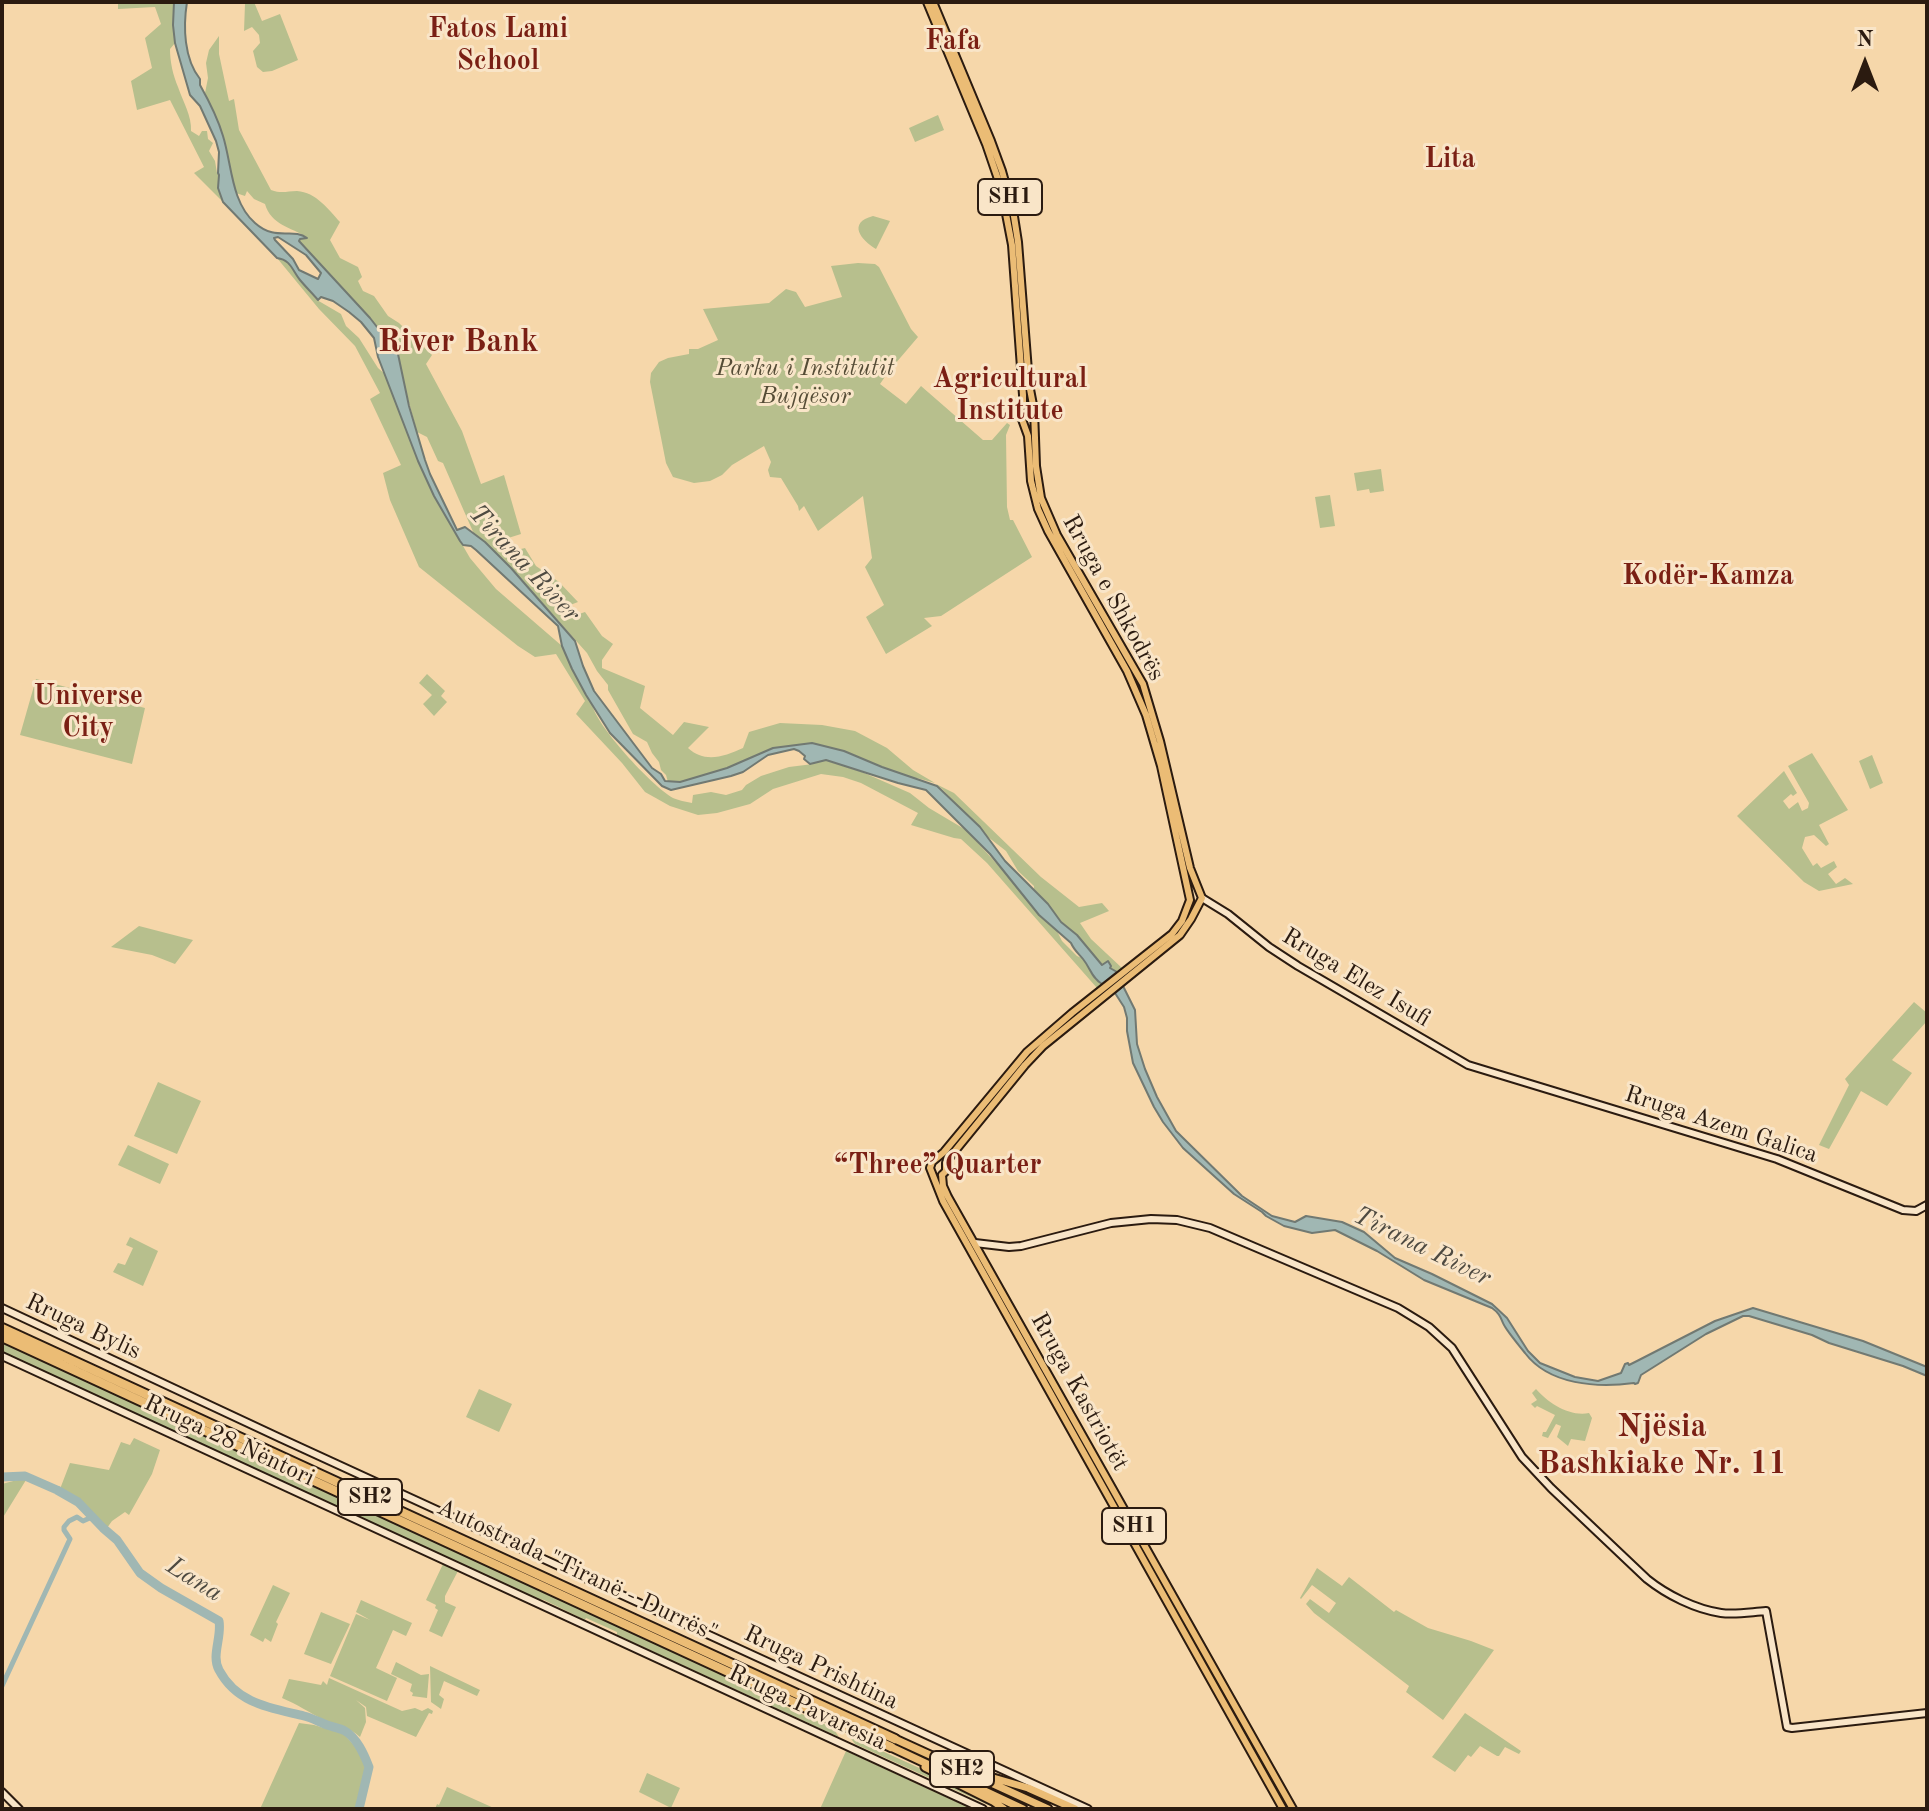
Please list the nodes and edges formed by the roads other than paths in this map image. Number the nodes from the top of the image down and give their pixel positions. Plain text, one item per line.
1 (927, 2) edge
2 (933, 2) edge
3 (1026, 387) junction
4 (1023, 404) junction
5 (1033, 408) junction
6 (1021, 415) junction
7 (1116, 643) junction
8 (1190, 898) junction
9 (1200, 898) junction
10 (1168, 940) junction
11 (1074, 1016) junction
12 (1499, 1074) joint
13 (936, 1159) junction
14 (946, 1163) junction
15 (934, 1173) junction
16 (942, 1175) junction
17 (1927, 1205) edge
18 (972, 1246) junction
19 (2, 1308) edge
20 (2, 1328) edge
21 (2, 1337) edge
22 (2, 1356) edge
23 (148, 1377) joint
24 (528, 1599) joint
25 (1927, 1713) edge
26 (893, 1743) junction
27 (914, 1758) junction
28 (964, 1771) junction
29 (2, 1792) edge
30 (19, 1809) edge
31 (983, 1809) edge
32 (1004, 1809) edge
33 (1023, 1809) edge
34 (1048, 1809) edge
35 (1075, 1809) edge
36 (1088, 1809) edge
37 (1283, 1809) edge
38 (1293, 1809) edge

1 - 3 main road, SH1
2 - 3 main road, SH1
3 - 4 main road, SH1
3 - 5 main road, SH1
4 - 5 main road
4 - 6 main road, SH1
5 - 6 main road
5 - 7 main road, Rruga e Shkodrës / SH1
6 - 7 main road, Rruga e Shkodrës / SH1
7 - 8 main road, Rruga e Shkodrës / SH1
7 - 9 main road, Rruga e Shkodrës / SH1
8 - 9 main road
8 - 10 main road
9 - 10 main road
9 - 12 main road, Rruga Elez Isufi
10 - 11 main road
11 - 13 main road
11 - 14 main road
12 - 17 main road, Rruga Azem Galica
13 - 14 main road
13 - 15 main road, SH1
14 - 16 main road
15 - 16 main road
15 - 18 main road, SH1
16 - 18 main road, SH1
18 - 25 main road
18 - 37 main road, Rruga Kastriotët / SH1
18 - 38 main road, Rruga Kastriotët / SH1
19 - 23 main road, Rruga Bylis
20 - 26 highway, Autostrada "Tiranë - Durrës" / SH2
21 - 26 highway, Autostrada "Tiranë - Durrës" / SH2
22 - 24 main road, Rruga 28 Nëntori
23 - 36 main road, Rruga Prishtina
24 - 31 main road, Rruga Pavaresia
26 - 27 highway, Autostrada "Tiranë - Durrës" / SH2
26 - 28 highway, Autostrada "Tiranë - Durrës" / SH2
27 - 32 highway
27 - 33 highway, Autostrada "Tiranë - Durrës" / SH2
28 - 34 highway, Autostrada "Tiranë - Durrës" / SH2
28 - 35 highway
29 - 30 main road

